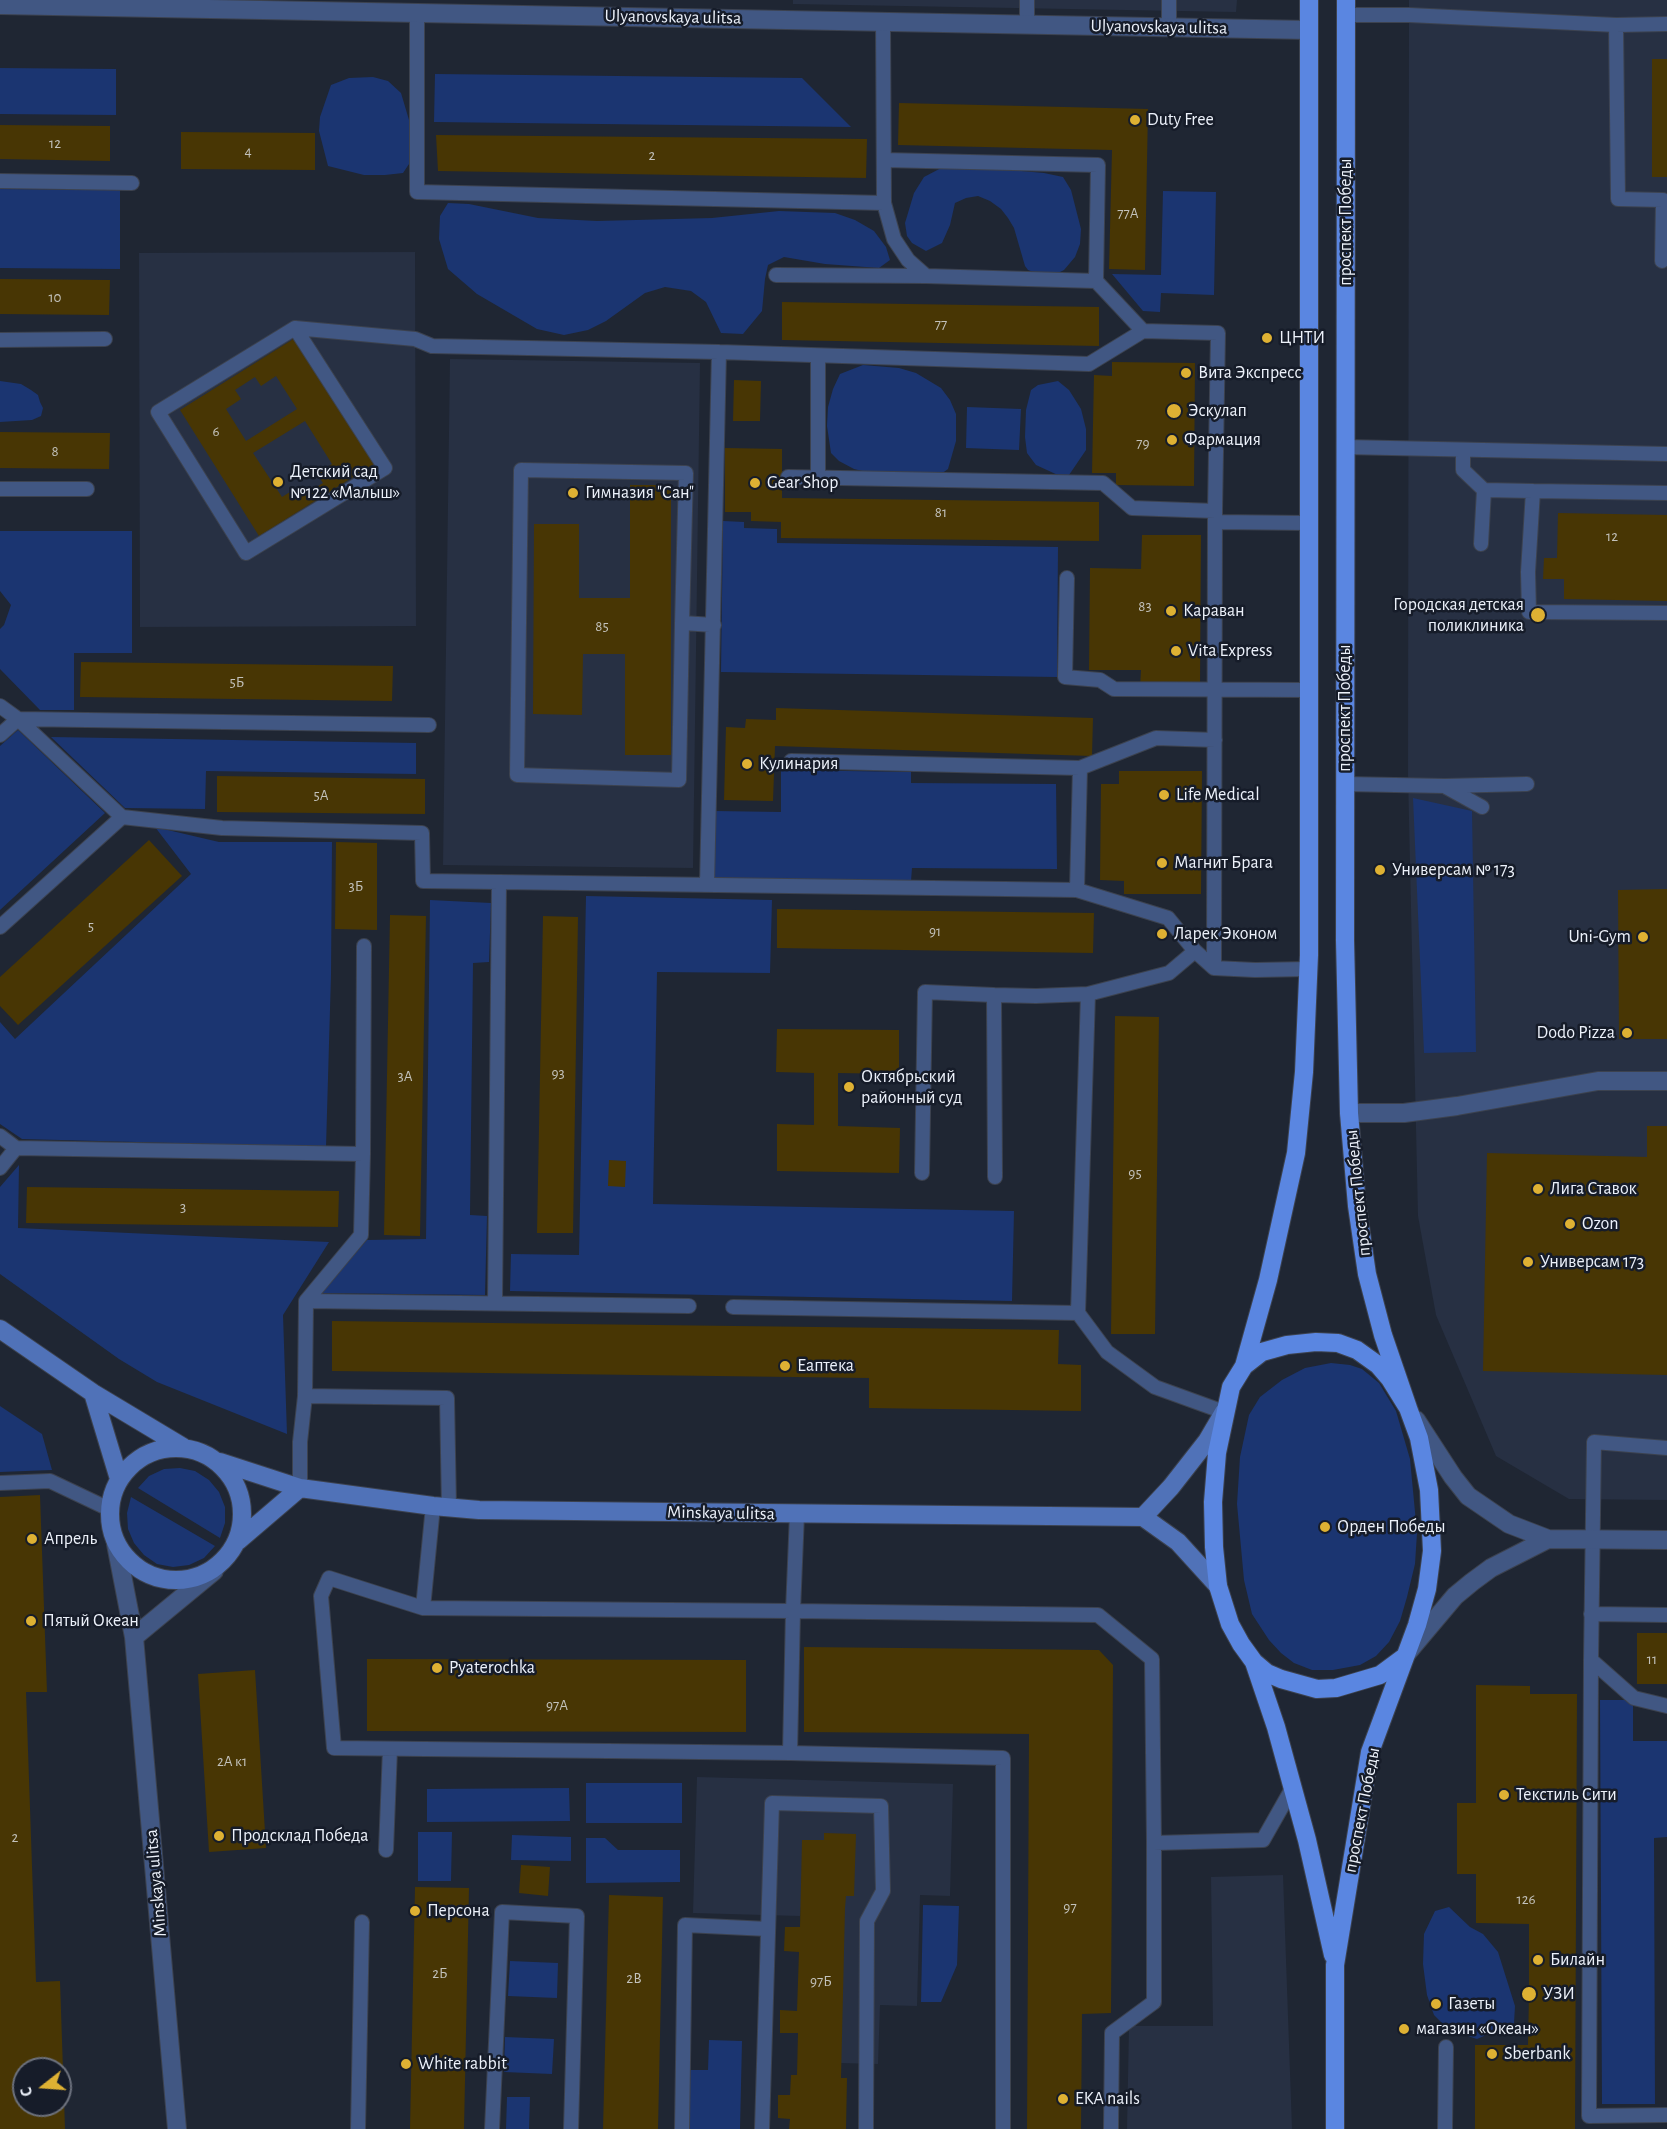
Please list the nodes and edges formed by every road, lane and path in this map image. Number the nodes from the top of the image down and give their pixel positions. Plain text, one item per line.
1 (1027, 0) edge
2 (1169, 0) edge
3 (1309, 0) edge
4 (0, 4) edge
5 (216, 4) edge
6 (1346, 7) edge
7 (417, 12) junction
8 (884, 21) junction
9 (1027, 24) junction
10 (1667, 24) edge
11 (1616, 26) junction
12 (1169, 27) junction
13 (1309, 30) junction
14 (884, 160) junction
15 (0, 181) edge
16 (132, 183) dead end
17 (884, 203) junction
18 (1662, 261) dead end
19 (776, 275) dead end
20 (926, 276) junction
21 (1096, 281) junction
22 (295, 328) junction
23 (1143, 331) junction
24 (105, 339) dead end
25 (0, 340) edge
26 (720, 352) junction
27 (818, 356) junction
28 (1346, 447) junction
29 (1463, 450) junction
30 (1667, 454) edge
31 (788, 477) dead end
32 (818, 477) junction
33 (0, 489) edge
34 (87, 489) dead end
35 (1484, 490) junction
36 (1533, 491) junction
37 (1667, 493) edge
38 (1215, 517) junction
39 (1309, 523) junction
40 (1481, 544) dead end
41 (1067, 578) dead end
42 (1667, 613) edge
43 (682, 623) junction
44 (714, 625) junction
45 (1215, 690) junction
46 (1309, 690) junction
47 (0, 706) edge
48 (18, 719) junction
49 (429, 726) dead end
50 (0, 735) edge
51 (1215, 741) junction
52 (791, 762) dead end
53 (1080, 768) junction
54 (1345, 784) junction
55 (1527, 784) dead end
56 (1445, 786) junction
57 (1482, 807) dead end
58 (122, 817) junction
59 (499, 882) junction
60 (707, 885) junction
61 (1077, 890) junction
62 (0, 927) edge
63 (364, 946) dead end
64 (1195, 951) junction
65 (1214, 968) junction
66 (1308, 969) junction
67 (1088, 994) junction
68 (994, 995) junction
69 (1667, 1081) edge
70 (1349, 1113) junction
71 (0, 1136) edge
72 (16, 1148) junction
73 (363, 1154) junction
74 (0, 1168) edge
75 (922, 1173) dead end
76 (995, 1178) dead end
77 (306, 1301) junction
78 (495, 1302) junction
79 (689, 1306) dead end
80 (733, 1307) dead end
81 (1078, 1313) junction
82 (0, 1329) edge
83 (1244, 1366) junction
84 (93, 1393) junction
85 (305, 1396) junction
86 (1408, 1408) junction
87 (1224, 1412) junction
88 (183, 1447) junction
89 (1667, 1448) edge
90 (220, 1462) junction
91 (119, 1479) junction
92 (0, 1483) edge
93 (300, 1488) junction
94 (441, 1507) junction
95 (110, 1509) junction
96 (797, 1514) junction
97 (1143, 1517) junction
98 (1548, 1539) junction
99 (1593, 1539) junction
100 (1667, 1540) edge
101 (238, 1541) junction
102 (116, 1544) junction
103 (214, 1570) junction
104 (1218, 1587) junction
105 (423, 1608) junction
106 (794, 1611) junction
107 (1591, 1614) junction
108 (1667, 1615) edge
109 (134, 1637) junction
110 (1403, 1658) junction
111 (1591, 1660) junction
112 (1254, 1662) junction
113 (1667, 1706) edge
114 (390, 1749) junction
115 (790, 1754) junction
116 (1293, 1787) junction
117 (1154, 1843) junction
118 (386, 1851) dead end
119 (362, 1922) dead end
120 (768, 1929) junction
121 (1335, 1965) junction
122 (1446, 2047) dead end
123 (1667, 2115) edge
124 (177, 2129) edge
125 (358, 2129) edge
126 (492, 2129) edge
127 (571, 2129) edge
128 (682, 2129) edge
129 (762, 2129) edge
130 (866, 2129) edge
131 (1003, 2129) edge
132 (1111, 2129) edge
133 (1335, 2129) edge
134 (1445, 2129) edge

1 - 9 lane
2 - 12 lane
3 - 13 main road, проспект Победы
4 - 5 street, Ulyanovskaya ulitsa
5 - 7 street, Ulyanovskaya ulitsa
6 - 11 lane
6 - 28 main road, проспект Победы
7 - 8 street, Ulyanovskaya ulitsa
7 - 17 lane
8 - 9 street, Ulyanovskaya ulitsa
8 - 14 lane
9 - 12 street, Ulyanovskaya ulitsa
10 - 11 lane
11 - 18 lane
12 - 13 street, Ulyanovskaya ulitsa
13 - 39 main road, проспект Победы
14 - 17 lane
14 - 21 lane
15 - 16 lane
17 - 20 lane
19 - 20 lane
20 - 21 lane
21 - 23 lane
22 - 22 lane
22 - 26 lane
23 - 27 lane
23 - 38 lane
24 - 25 lane
26 - 27 lane
26 - 44 lane
27 - 32 lane
28 - 29 lane
28 - 54 main road, проспект Победы
29 - 30 lane
29 - 35 lane
31 - 32 lane
32 - 38 lane
33 - 34 lane
35 - 36 lane
35 - 40 lane
36 - 37 lane
36 - 42 lane
38 - 39 lane
38 - 45 lane
39 - 46 main road, проспект Победы
41 - 45 lane
43 - 43 lane
43 - 44 lane
44 - 60 lane
45 - 46 lane
45 - 51 lane
46 - 66 main road, проспект Победы
47 - 48 lane
48 - 49 lane
48 - 50 lane
48 - 58 lane
51 - 53 lane
51 - 65 lane
52 - 53 lane
53 - 61 lane
54 - 56 lane
54 - 70 main road, проспект Победы
55 - 56 lane
56 - 57 lane
58 - 59 lane
58 - 62 lane
59 - 60 lane
59 - 78 lane
60 - 61 lane
61 - 64 lane
63 - 73 lane
64 - 65 lane
64 - 67 lane
65 - 66 lane
66 - 83 main road, проспект Победы
67 - 68 lane
67 - 81 lane
68 - 75 lane
68 - 76 lane
69 - 70 street
70 - 86 main road, проспект Победы
71 - 72 lane
72 - 73 lane
72 - 74 lane
73 - 77 lane
77 - 78 lane
77 - 85 lane
78 - 79 lane
80 - 81 lane
81 - 87 lane
82 - 84 main road
83 - 86 main road
83 - 87 main road, проспект Победы
84 - 88 main road
84 - 91 main road
85 - 93 lane
85 - 94 lane
86 - 98 street
86 - 110 main road, проспект Победы
87 - 97 main road
87 - 104 main road, проспект Победы
88 - 90 main road
88 - 91 main road
89 - 99 lane
90 - 93 main road, Minskaya ulitsa
90 - 101 main road
91 - 95 main road
92 - 95 lane
93 - 94 main road, Minskaya ulitsa
93 - 101 main road
94 - 96 main road, Minskaya ulitsa
94 - 105 lane
95 - 102 main road
96 - 97 main road, Minskaya ulitsa
96 - 106 lane
97 - 104 main road
98 - 99 street
98 - 110 street
99 - 100 street
99 - 107 lane
101 - 103 main road
102 - 103 main road
102 - 109 street, Minskaya ulitsa
103 - 109 street
104 - 112 main road, проспект Победы
105 - 106 lane
105 - 114 lane
106 - 115 lane
106 - 117 lane
107 - 108 lane
107 - 111 lane
109 - 124 street, Minskaya ulitsa
110 - 112 main road
110 - 121 main road, проспект Победы
111 - 113 lane
111 - 123 lane
112 - 116 main road, проспект Победы
114 - 115 lane
114 - 118 lane
115 - 131 lane
116 - 117 lane
116 - 121 main road, проспект Победы
117 - 132 lane
119 - 125 lane
120 - 128 lane
120 - 129 lane
120 - 130 lane
121 - 133 main road, проспект Победы
122 - 134 lane
126 - 127 lane

